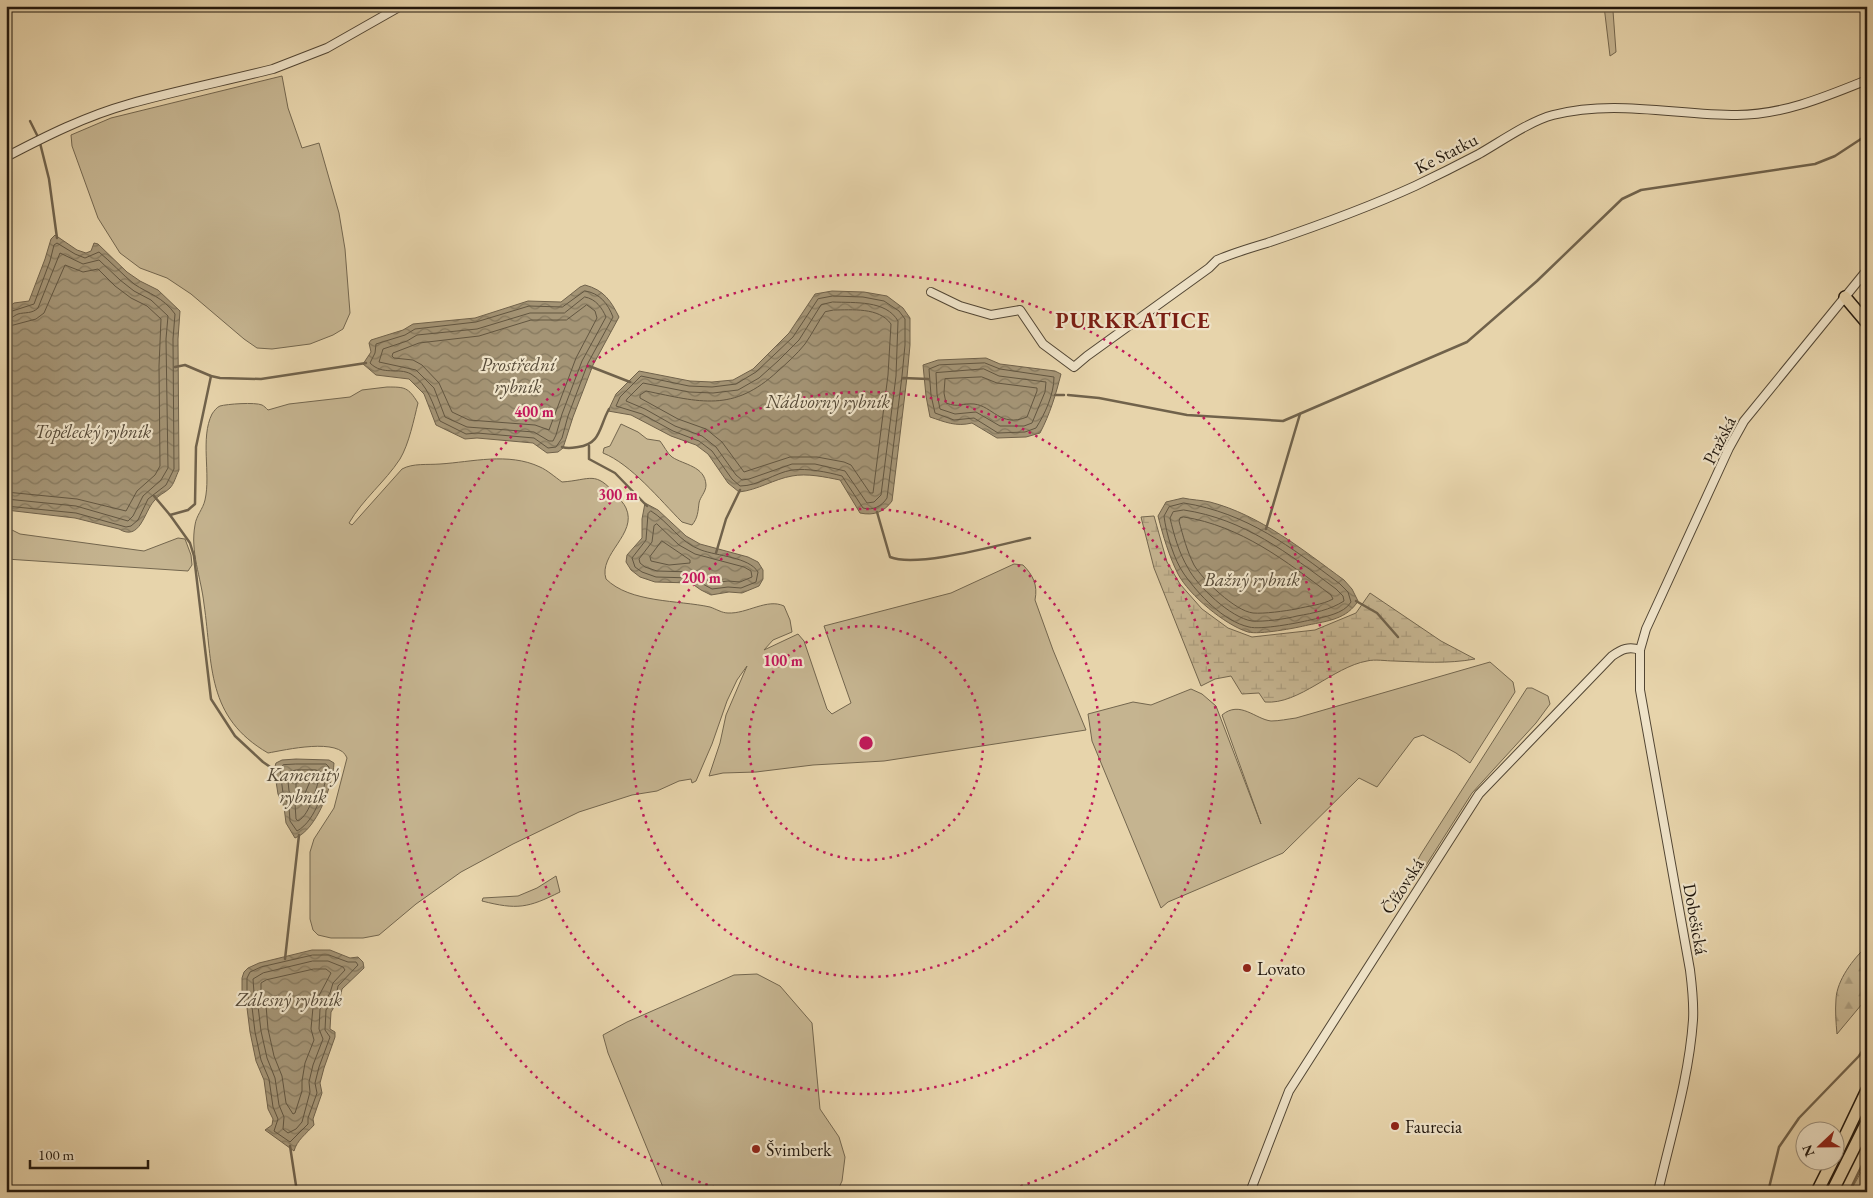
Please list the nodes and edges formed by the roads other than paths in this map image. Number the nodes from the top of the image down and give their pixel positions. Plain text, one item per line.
1 (401, 6) edge
2 (1867, 80) edge
3 (6, 157) edge
4 (1867, 270) edge
5 (931, 292) dead end
6 (1845, 297) junction
7 (1867, 323) edge
8 (1640, 650) junction
9 (1867, 1090) edge
10 (1867, 1122) edge
11 (1846, 1134) edge
12 (1828, 1170) edge
13 (1250, 1192) edge
14 (1658, 1192) edge
15 (1817, 1192) edge
16 (1832, 1192) edge

1 - 3 street
2 - 5 street, Ke Statku
4 - 6 street, Pražská
6 - 7 highway
6 - 8 street, Pražská
8 - 13 street, Čížovská
8 - 14 street, Dobešická
9 - 11 highway
10 - 16 highway
12 - 15 highway

